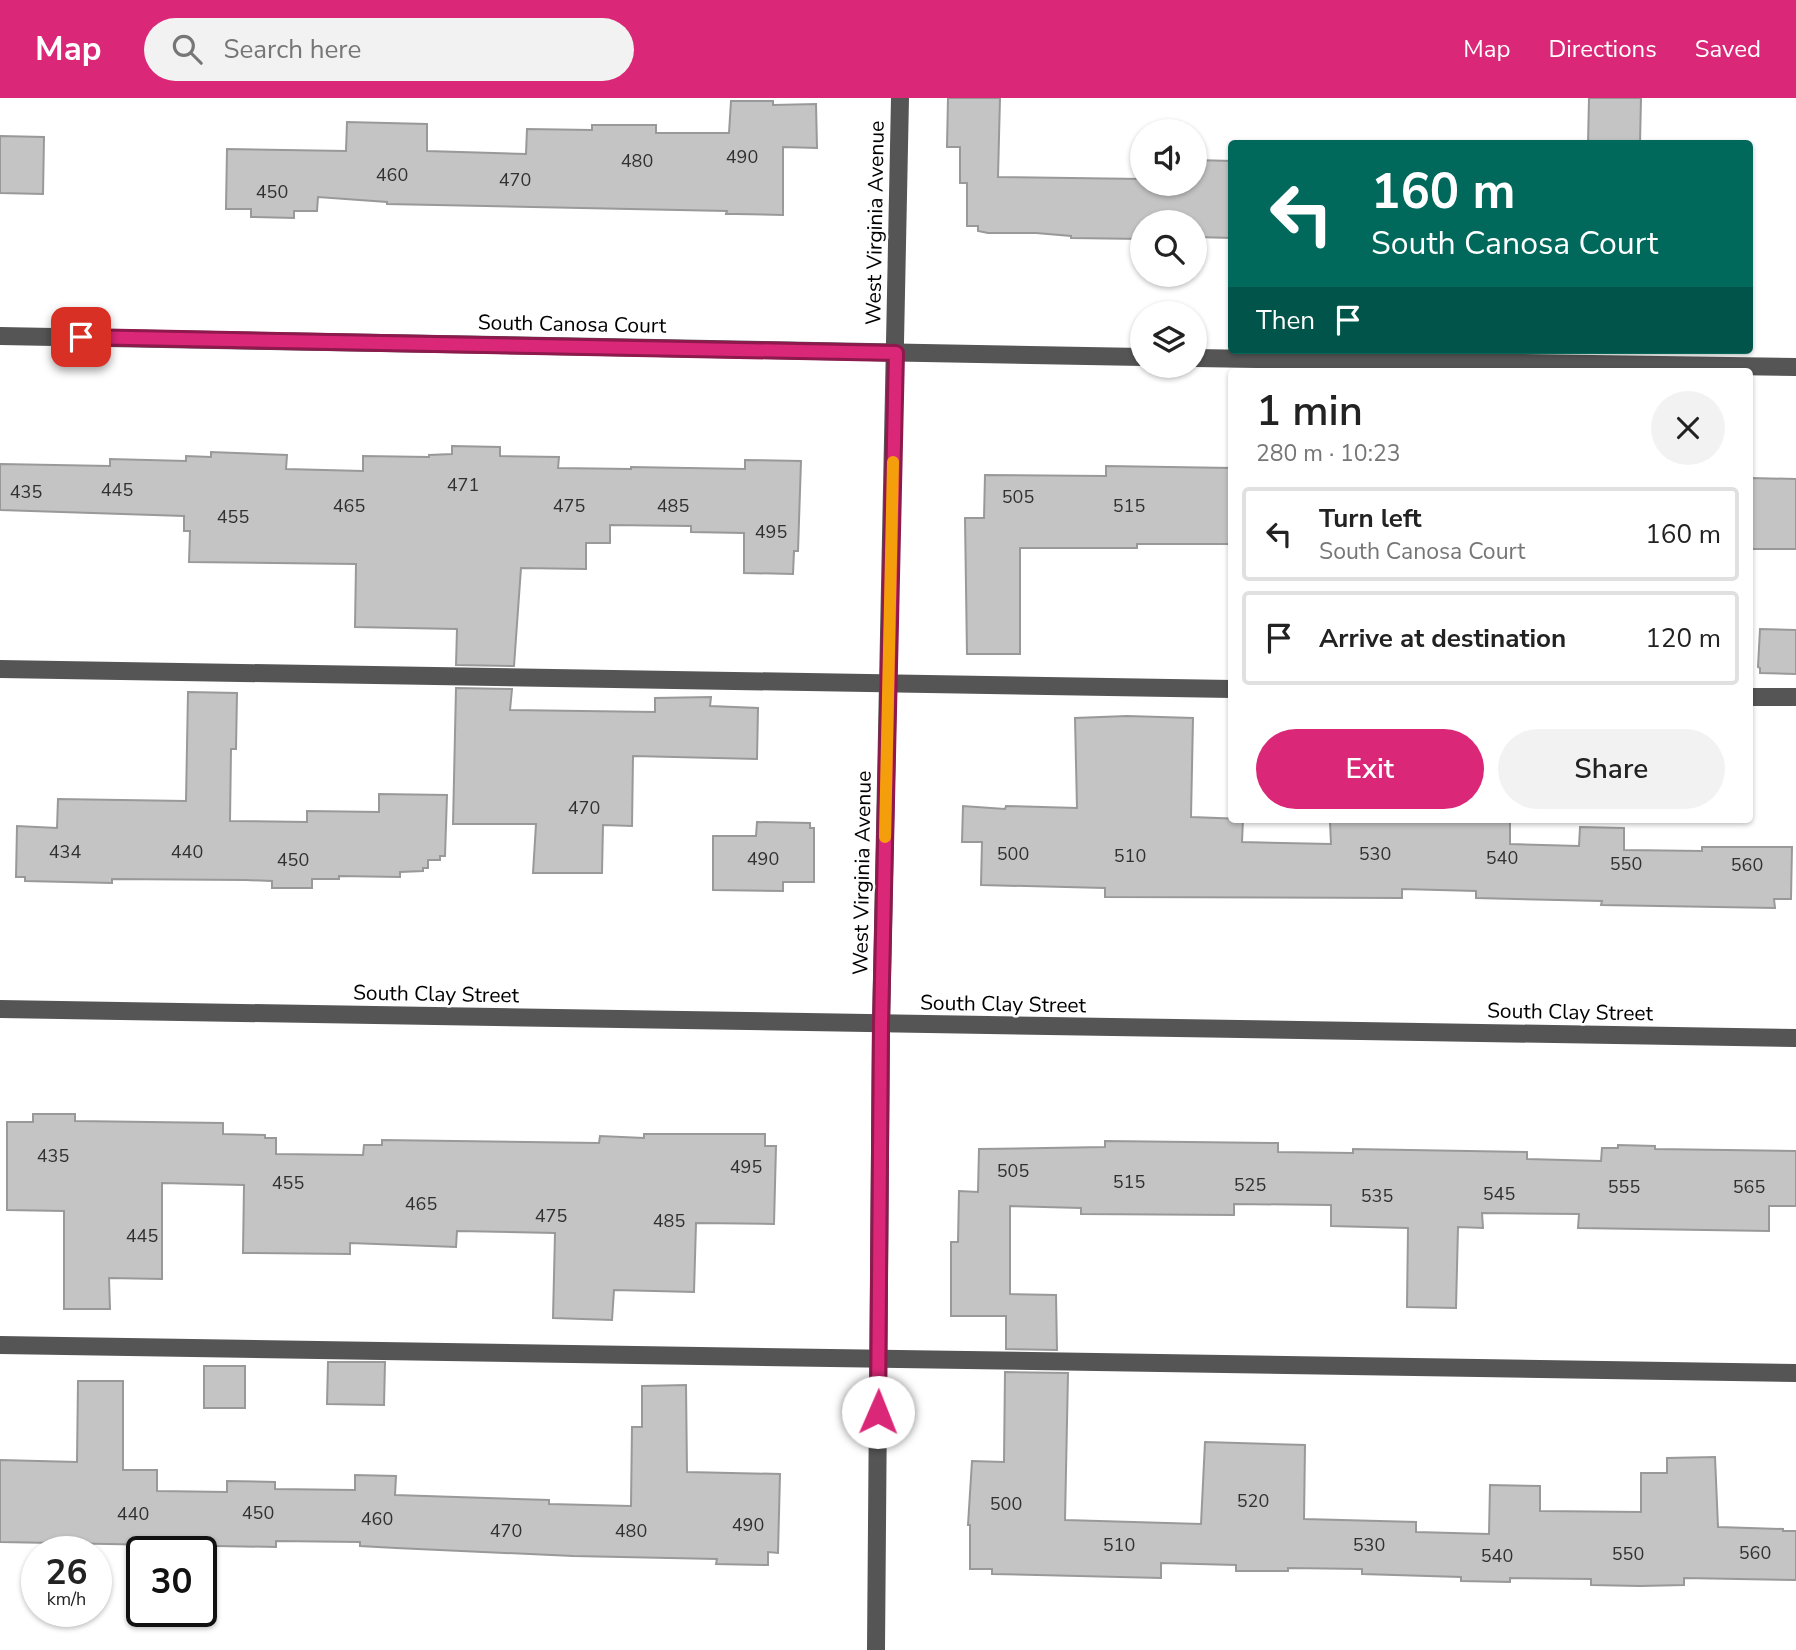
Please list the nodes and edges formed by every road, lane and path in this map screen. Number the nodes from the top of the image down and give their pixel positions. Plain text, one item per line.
1 (900, 98) edge
2 (0, 336) edge
3 (896, 353) junction
4 (1130, 357) edge
5 (1207, 358) edge
6 (1796, 367) edge
7 (0, 669) edge
8 (889, 683) junction
9 (1228, 689) edge
10 (1753, 697) edge
11 (1796, 697) edge
12 (0, 1009) edge
13 (881, 1025) junction
14 (1796, 1038) edge
15 (0, 1345) edge
16 (878, 1359) junction
17 (1796, 1373) edge
18 (876, 1650) edge

1 - 3 street, West Virginia Avenue
2 - 3 street, South Canosa Court
3 - 4 street, South Canosa Court
3 - 8 street, West Virginia Avenue
5 - 6 street
7 - 8 street
8 - 9 street
8 - 13 street, West Virginia Avenue
10 - 11 street
12 - 13 street, South Clay Street
13 - 14 street, South Clay Street
13 - 16 street, West Virginia Avenue
15 - 16 street
16 - 17 street
16 - 18 street, West Virginia Avenue

